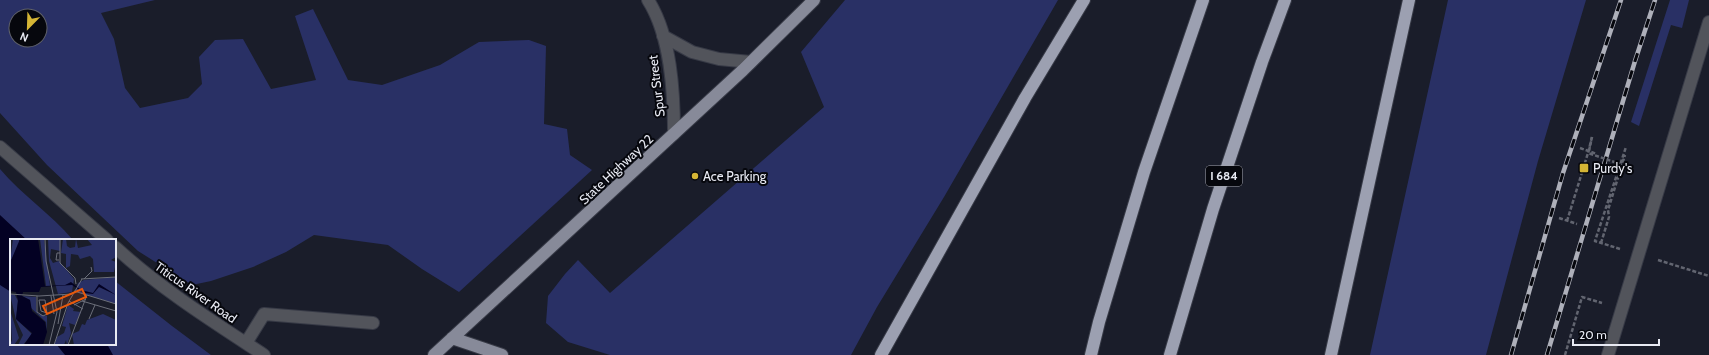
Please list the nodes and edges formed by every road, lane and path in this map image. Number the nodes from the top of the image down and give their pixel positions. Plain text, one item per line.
1 (648, 0) edge
2 (814, 0) edge
3 (1084, 0) edge
4 (1203, 0) edge
5 (1285, 0) edge
6 (1409, 0) edge
7 (1709, 22) edge
8 (664, 36) junction
9 (1704, 56) edge
10 (751, 62) junction
11 (674, 134) junction
12 (1592, 137) dead end
13 (0, 148) edge
14 (1580, 148) dead end
15 (1588, 152) junction
16 (1597, 154) dead end
17 (1620, 164) junction
18 (1559, 218) dead end
19 (1567, 221) junction
20 (1577, 224) dead end
21 (106, 239) edge
22 (1601, 243) junction
23 (116, 248) edge
24 (1639, 255) junction
25 (1709, 276) edge
26 (1607, 302) dead end
27 (373, 323) dead end
28 (452, 338) junction
29 (246, 343) junction
30 (264, 355) edge
31 (434, 355) edge
32 (502, 355) edge
33 (881, 355) edge
34 (1091, 355) edge
35 (1170, 355) edge
36 (1331, 355) edge
37 (1565, 355) edge
38 (1608, 355) edge

1 - 8 street, Spur Street
2 - 10 main road, State Highway 22
3 - 33 highway
4 - 34 highway
5 - 35 highway, I 684
6 - 36 highway
7 - 9 street
8 - 10 street, Spur Street
8 - 11 street, Spur Street
9 - 24 street
10 - 11 main road, State Highway 22
11 - 28 main road, State Highway 22
12 - 15 path, bridge
13 - 21 street
14 - 15 path
15 - 16 path
15 - 17 path, bridge
15 - 19 path
17 - 22 path
17 - 22 path
18 - 19 path
19 - 20 path
22 - 24 path
23 - 29 street, Titicus River Road
24 - 25 path
24 - 38 street
26 - 37 path
27 - 29 street
28 - 31 main road, State Highway 22
28 - 32 main road
29 - 30 street, Titicus River Road

